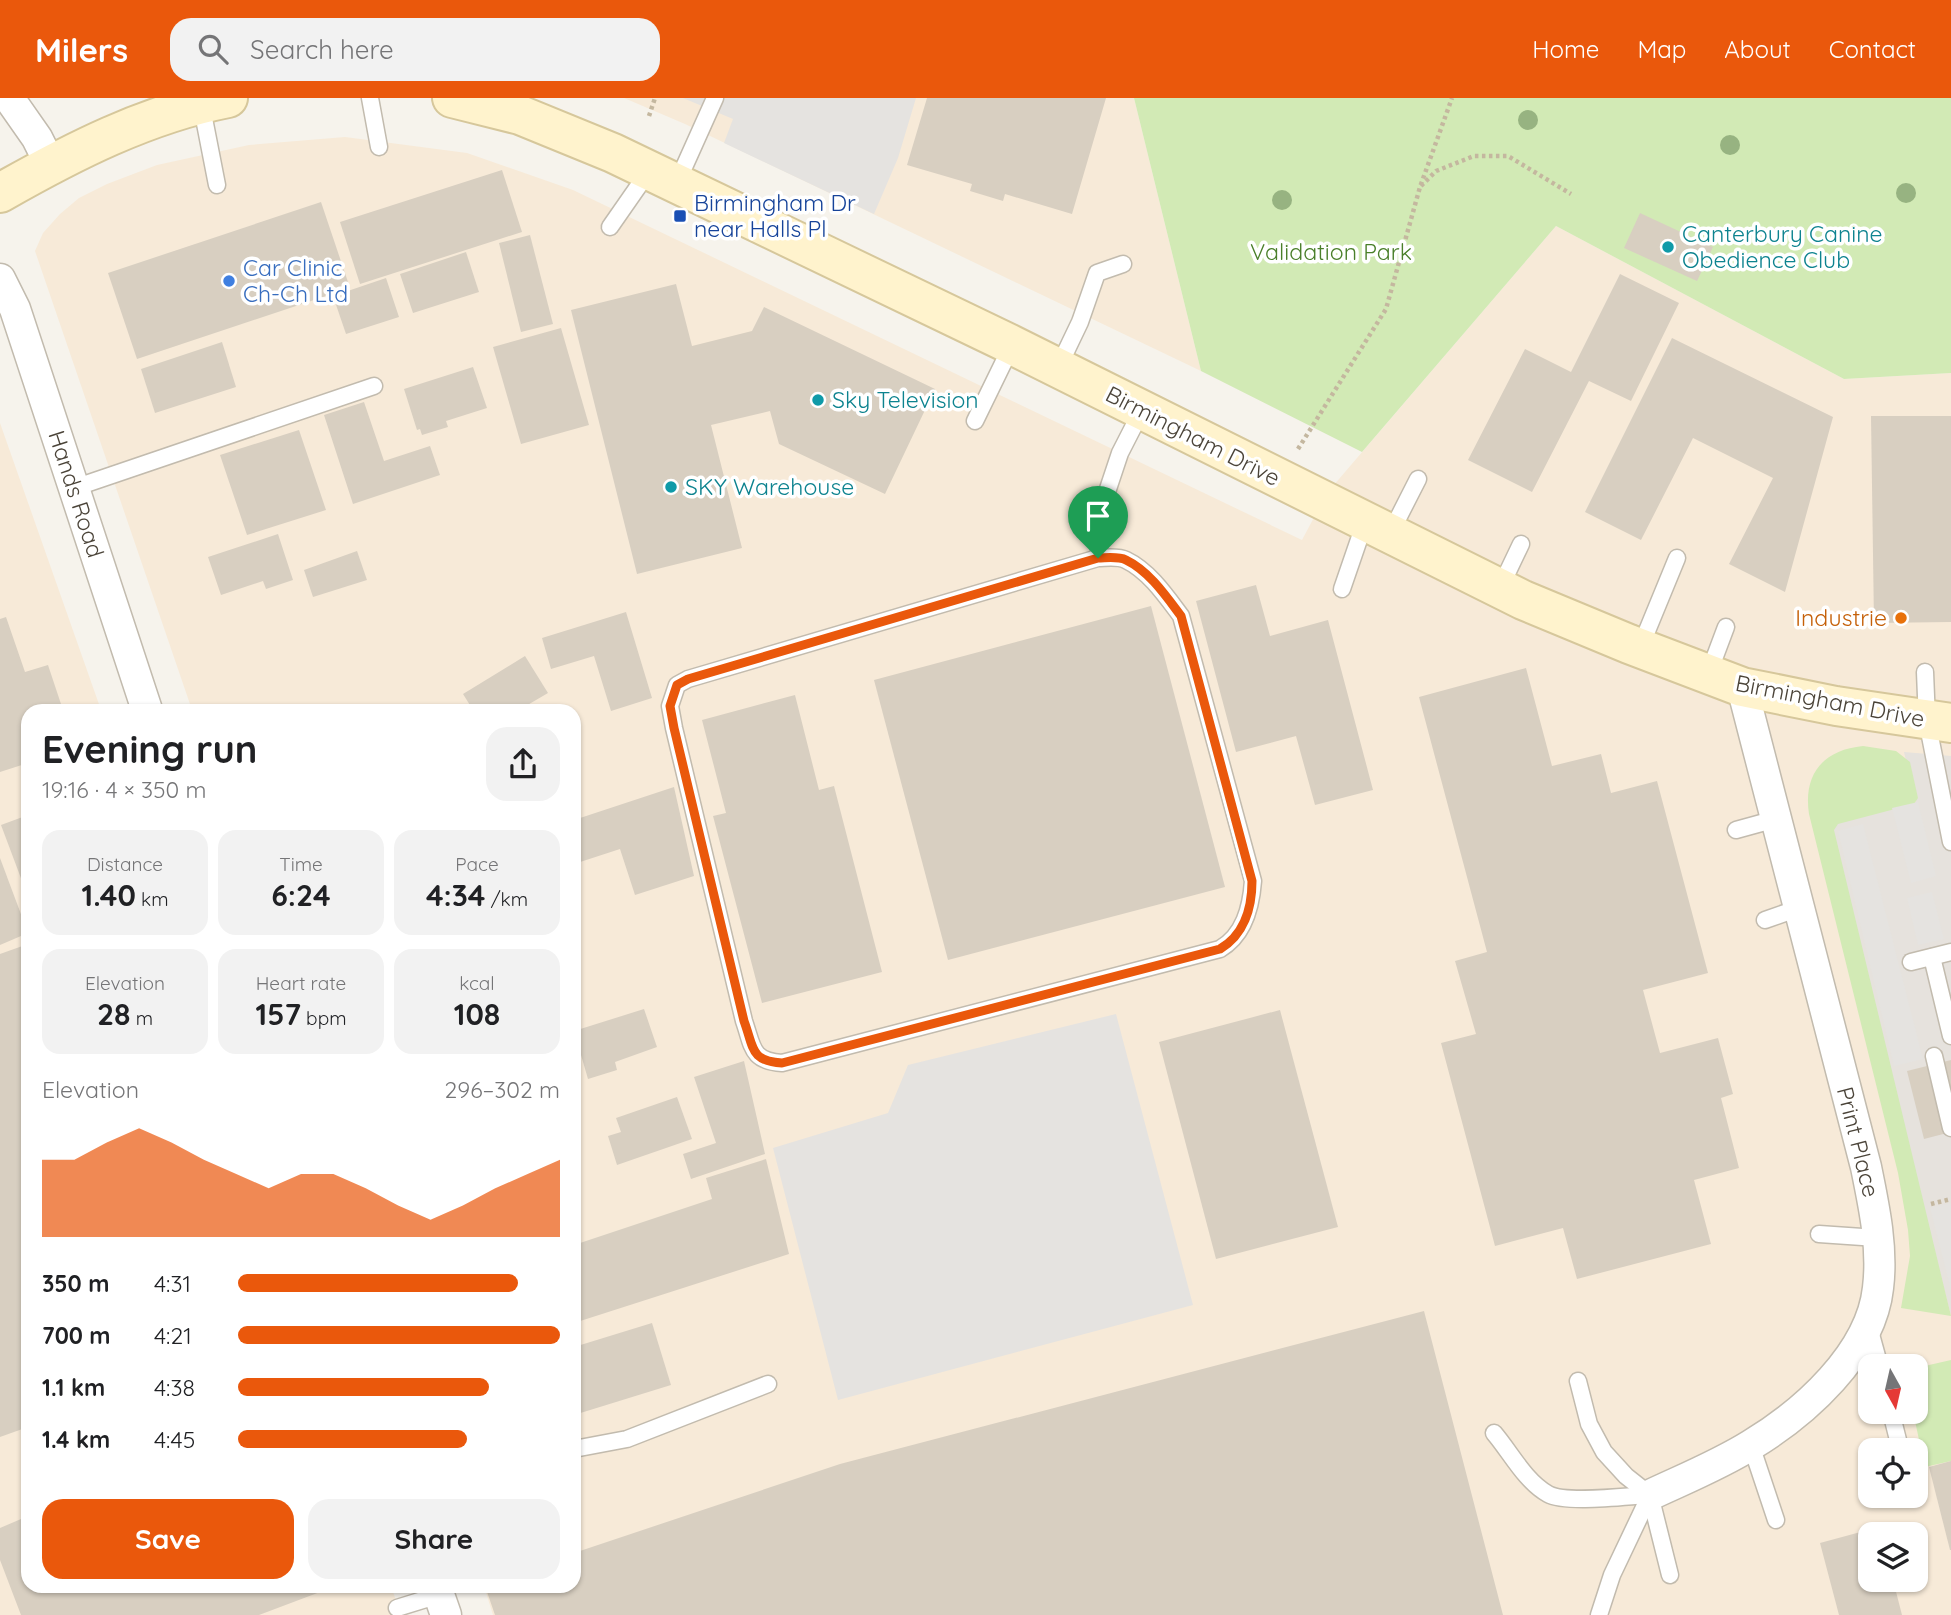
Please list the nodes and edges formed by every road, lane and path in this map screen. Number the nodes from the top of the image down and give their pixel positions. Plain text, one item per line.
1 (9, 98) edge
2 (370, 98) edge
3 (452, 98) edge
4 (655, 98) edge
5 (715, 98) edge
6 (1452, 98) edge
7 (215, 101) edge
8 (649, 116) dead end
9 (379, 147) dead end
10 (50, 164) junction
11 (662, 178) junction
12 (217, 185) dead end
13 (1420, 187) junction
14 (0, 193) edge
15 (1570, 194) dead end
16 (610, 227) dead end
17 (1124, 264) dead end
18 (0, 279) edge
19 (1012, 345) junction
20 (1058, 368) junction
21 (374, 386) dead end
22 (1142, 410) junction
23 (975, 421) dead end
24 (1418, 479) dead end
25 (1282, 480) junction
26 (74, 488) junction
27 (1378, 528) junction
28 (1521, 544) dead end
29 (1098, 558) junction
30 (1677, 558) dead end
31 (1500, 588) junction
32 (1342, 589) dead end
33 (1727, 627) dead end
34 (1640, 648) junction
35 (1925, 672) dead end
36 (1725, 681) junction
37 (145, 704) edge
38 (1939, 722) edge
39 (1776, 819) junction
40 (1737, 830) dead end
41 (1951, 842) edge
42 (1799, 908) junction
43 (1765, 920) dead end
44 (1951, 952) edge
45 (1932, 957) junction
46 (1910, 962) dead end
47 (1951, 1036) edge
48 (1934, 1056) dead end
49 (1951, 1128) edge
50 (1951, 1199) edge
51 (1931, 1204) dead end
52 (1819, 1234) dead end
53 (1877, 1238) junction
54 (1869, 1324) junction
55 (1877, 1354) edge
56 (1578, 1381) dead end
57 (768, 1384) dead end
58 (1494, 1433) dead end
59 (1751, 1446) junction
60 (581, 1448) edge
61 (1650, 1495) junction
62 (1776, 1520) dead end
63 (1670, 1575) dead end
64 (440, 1598) edge
65 (397, 1608) dead end
66 (1599, 1615) edge

1 - 10 street
2 - 9 lane
3 - 11 main road, Birmingham Drive
4 - 8 path
5 - 11 lane
6 - 13 path
7 - 10 main road
7 - 12 lane
10 - 14 main road
11 - 16 lane
11 - 19 main road, Birmingham Drive
13 - 15 path
13 - 25 path
17 - 20 lane
18 - 26 street, Hands Road
19 - 20 main road, Birmingham Drive
19 - 23 lane
20 - 22 main road, Birmingham Drive
21 - 26 lane
22 - 25 main road, Birmingham Drive
22 - 29 lane
24 - 27 lane
25 - 27 main road, Birmingham Drive
26 - 37 street, Hands Road
27 - 31 main road, Birmingham Drive
27 - 32 lane
28 - 31 lane
29 - 29 lane
30 - 34 lane
31 - 34 main road, Birmingham Drive
33 - 36 lane
34 - 36 main road, Birmingham Drive
35 - 38 lane
36 - 38 main road, Birmingham Drive
36 - 39 street, Print Place
38 - 41 lane
39 - 40 lane
39 - 42 street, Print Place
42 - 43 lane
42 - 53 street, Print Place
44 - 45 lane
45 - 46 lane
45 - 47 lane
48 - 49 lane
50 - 51 path
52 - 53 lane
53 - 54 street, Print Place
54 - 55 lane
54 - 59 street, Print Place
56 - 61 lane
57 - 60 lane
58 - 61 lane
59 - 61 street, Print Place
59 - 62 lane
61 - 63 lane
61 - 66 lane
64 - 65 lane

